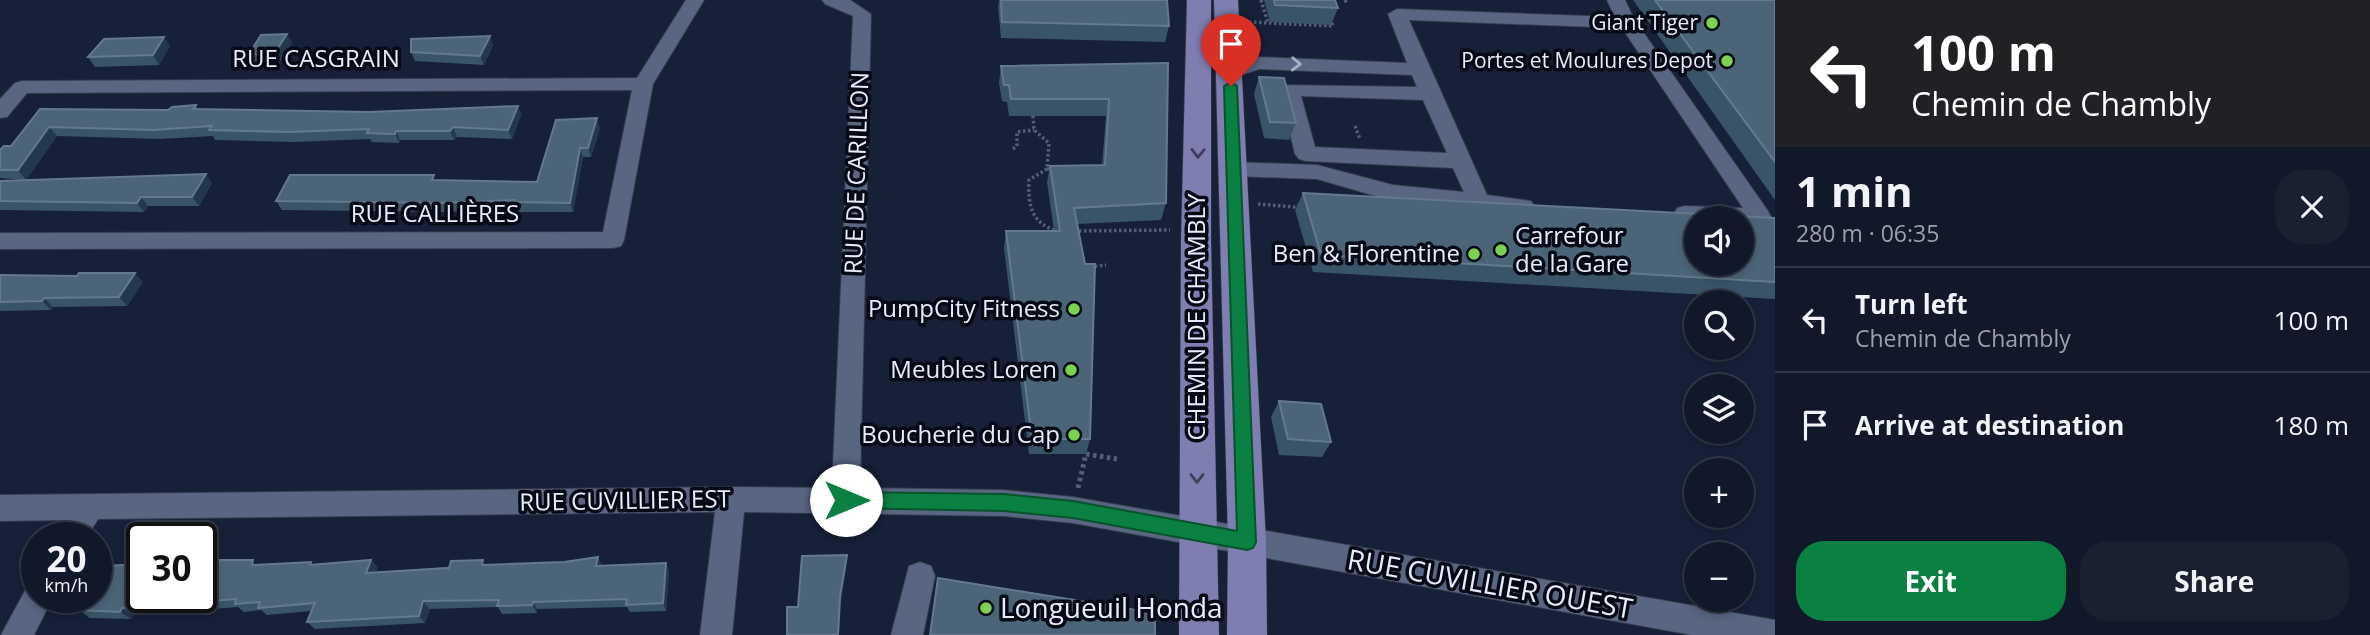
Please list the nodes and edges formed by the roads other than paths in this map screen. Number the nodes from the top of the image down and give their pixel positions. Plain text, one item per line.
1 (695, 0) edge
2 (831, 0) edge
3 (1199, 0) edge
4 (1226, 0) edge
5 (1616, 0) edge
6 (1395, 7) edge
7 (1480, 8) edge
8 (1628, 23) junction
9 (1419, 69) junction
10 (1230, 73) junction
11 (643, 84) junction
12 (1431, 94) junction
13 (0, 112) edge
14 (1460, 162) junction
15 (1233, 169) junction
16 (1479, 202) junction
17 (1539, 207) edge
18 (1658, 212) edge
19 (0, 241) edge
20 (731, 499) junction
21 (846, 500) junction
22 (0, 508) edge
23 (89, 508) junction
24 (81, 522) edge
25 (1198, 532) junction
26 (1247, 542) junction
27 (920, 576) dead end
28 (29, 613) edge
29 (16, 635) edge
30 (716, 635) edge
31 (907, 635) edge
32 (1199, 635) edge
33 (1247, 635) edge
34 (1775, 635) edge

1 - 11 street, RUE CALLIÈRES
2 - 21 street, RUE DE CARILLON
3 -> 25 main road, CHEMIN DE CHAMBLY
4 - 10 main road, CHEMIN DE CHAMBLY
5 - 8 street
6 - 7 street
6 - 9 street
7 - 8 street
8 - 18 street
10 -> 9 street
9 - 12 street
10 - 15 main road, CHEMIN DE CHAMBLY
11 - 13 street, RUE CASGRAIN
11 - 19 street, RUE CALLIÈRES
12 - 14 street
12 - 14 street
14 - 16 street
15 - 16 street
15 - 26 main road, CHEMIN DE CHAMBLY
16 - 17 street
20 - 21 street, RUE CUVILLIER EST
20 - 23 street, RUE CUVILLIER EST
20 - 30 street
21 - 25 street, RUE CUVILLIER EST
22 - 23 street, RUE CUVILLIER EST
23 - 24 street
25 - 26 street, RUE CUVILLIER EST
25 - 32 main road, CHEMIN DE CHAMBLY
26 - 33 main road, CHEMIN DE CHAMBLY
26 - 34 street, RUE CUVILLIER OUEST
27 - 31 street
28 - 29 street

